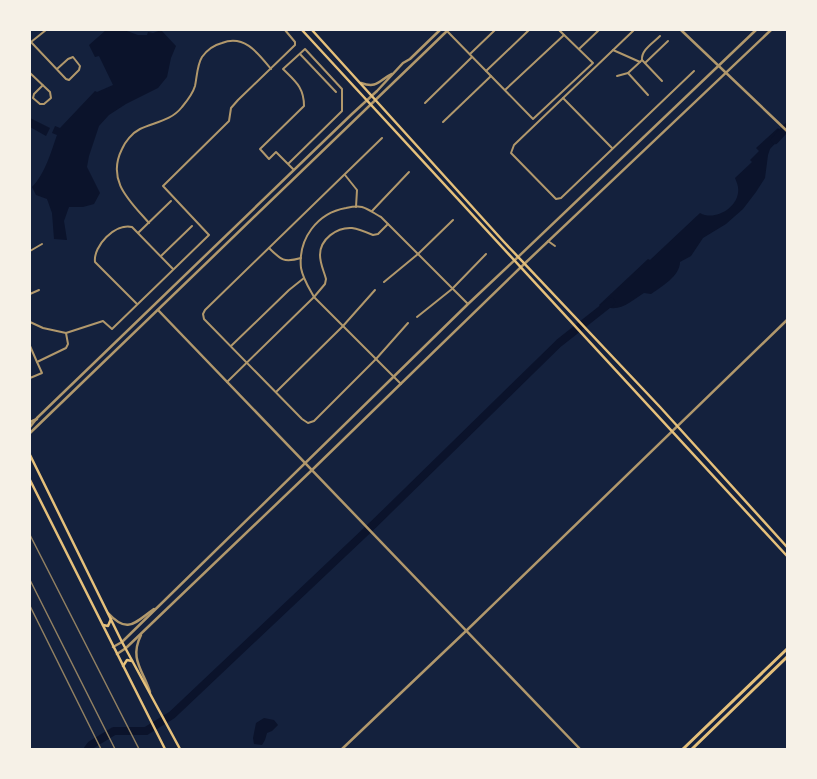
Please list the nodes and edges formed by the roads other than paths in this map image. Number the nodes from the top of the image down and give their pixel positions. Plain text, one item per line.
1 (46, 30) edge
2 (285, 30) edge
3 (302, 30) edge
4 (312, 30) edge
5 (440, 30) edge
6 (495, 30) edge
7 (529, 30) edge
8 (559, 30) edge
9 (599, 30) edge
10 (634, 30) edge
11 (681, 30) edge
12 (756, 30) edge
13 (771, 30) edge
14 (446, 32) edge
15 (564, 34) junction
16 (660, 36) dead end
17 (668, 41) dead end
18 (30, 43) edge
19 (579, 49) junction
20 (613, 50) junction
21 (300, 54) junction
22 (470, 54) junction
23 (472, 57) junction
24 (641, 61) junction
25 (645, 63) junction
26 (718, 66) junction
27 (57, 69) junction
28 (271, 69) junction
29 (486, 71) junction
30 (694, 71) dead end
31 (30, 73) edge
32 (725, 73) junction
33 (392, 74) junction
34 (628, 74) junction
35 (491, 76) junction
36 (617, 76) dead end
37 (662, 81) dead end
38 (361, 83) junction
39 (43, 85) junction
40 (505, 90) junction
41 (336, 92) dead end
42 (372, 95) junction
43 (648, 95) dead end
44 (563, 98) junction
45 (367, 100) junction
46 (376, 100) junction
47 (425, 103) dead end
48 (371, 105) junction
49 (443, 122) dead end
50 (787, 131) edge
51 (382, 138) dead end
52 (613, 149) junction
53 (288, 164) junction
54 (294, 170) junction
55 (409, 172) dead end
56 (344, 175) junction
57 (171, 201) dead end
58 (356, 207) junction
59 (372, 211) junction
60 (453, 220) dead end
61 (149, 222) junction
62 (388, 224) junction
63 (192, 226) dead end
64 (138, 233) junction
65 (548, 241) junction
66 (42, 244) dead end
67 (555, 246) dead end
68 (269, 248) junction
69 (30, 251) edge
70 (418, 254) junction
71 (486, 254) dead end
72 (161, 256) junction
73 (518, 257) junction
74 (301, 258) junction
75 (515, 261) junction
76 (525, 263) junction
77 (520, 267) junction
78 (173, 269) junction
79 (304, 278) junction
80 (384, 282) dead end
81 (452, 289) junction
82 (39, 290) dead end
83 (375, 290) dead end
84 (30, 294) edge
85 (314, 297) junction
86 (137, 304) junction
87 (468, 304) junction
88 (158, 310) junction
89 (417, 317) dead end
90 (787, 320) edge
91 (30, 322) edge
92 (408, 322) dead end
93 (343, 326) junction
94 (66, 333) junction
95 (30, 346) edge
96 (232, 346) junction
97 (376, 359) junction
98 (37, 362) junction
99 (247, 362) junction
100 (394, 376) junction
101 (30, 378) edge
102 (227, 382) junction
103 (401, 384) junction
104 (276, 392) junction
105 (37, 418) junction
106 (30, 422) edge
107 (677, 426) junction
108 (30, 427) edge
109 (672, 432) junction
110 (30, 433) edge
111 (30, 455) edge
112 (305, 463) junction
113 (312, 470) junction
114 (30, 480) edge
115 (787, 548) edge
116 (787, 556) edge
117 (161, 604) junction
118 (108, 613) junction
119 (111, 619) junction
120 (102, 625) junction
121 (466, 631) junction
122 (143, 632) junction
123 (122, 642) junction
124 (113, 647) junction
125 (126, 648) junction
126 (787, 649) edge
127 (117, 654) junction
128 (787, 657) edge
129 (132, 661) junction
130 (123, 666) junction
131 (151, 697) junction
132 (165, 749) edge
133 (180, 749) edge
134 (342, 749) edge
135 (580, 749) edge
136 (684, 749) edge
137 (692, 749) edge

1 - 18 street
2 - 28 street
3 - 45 main road
4 - 38 main road
5 - 14 street
5 - 33 street
6 - 22 street
7 - 29 street
8 - 15 street
9 - 19 street
10 - 20 street
11 - 26 street
12 - 26 street
13 - 32 street
14 - 22 street
14 - 46 street
15 - 19 street
15 - 40 street
16 - 24 street
17 - 25 street
18 - 27 street
19 - 40 street
20 - 24 street
20 - 44 street
21 - 41 street
21 - 53 street
21 - 53 street
22 - 23 street
23 - 29 street
23 - 47 street
24 - 25 street
24 - 34 street
25 - 37 street
26 - 32 street
26 - 73 street
27 - 27 street
28 - 61 street
28 - 78 street
29 - 35 street
30 - 52 street
31 - 39 street
32 - 50 street
32 - 65 street
33 - 38 street
33 - 42 street
34 - 36 street
34 - 43 street
35 - 40 street
35 - 49 street
38 - 42 main road
39 - 39 street
42 - 45 street
42 - 46 main road
44 - 52 street
44 - 52 street
45 - 48 main road
45 - 54 street
46 - 48 street
46 - 73 main road
48 - 75 main road
48 - 88 street
51 - 56 street
53 - 54 street
54 - 105 street
55 - 59 street
56 - 58 street
56 - 68 street
57 - 61 street
58 - 59 street
58 - 74 street
59 - 62 street
60 - 70 street
61 - 64 street
62 - 70 street
62 - 85 street
63 - 72 street
64 - 72 street
64 - 86 street
65 - 67 street
65 - 76 street
66 - 69 street
68 - 74 street
68 - 96 street
70 - 80 street
70 - 81 street
71 - 81 street
72 - 78 street
73 - 75 street
73 - 76 main road
74 - 79 street
75 - 77 main road
75 - 87 street
76 - 77 street
76 - 107 main road
77 - 103 street
77 - 109 main road
78 - 86 street
79 - 85 street
79 - 96 street
81 - 87 street
81 - 89 street
82 - 84 street
83 - 93 street
85 - 93 street
85 - 99 street
86 - 94 street
87 - 100 street
88 - 102 street
88 - 110 street
90 - 107 street
91 - 94 street
92 - 97 street
93 - 97 street
93 - 104 street
94 - 98 street
95 - 98 street
96 - 99 street
97 - 100 street
97 - 104 street
98 - 101 street
99 - 102 street
99 - 104 street
100 - 103 street
100 - 112 street
102 - 112 street
103 - 113 street
105 - 106 street
105 - 108 street
107 - 109 street
107 - 115 main road
109 - 116 main road
109 - 121 street
111 - 118 main road
112 - 113 street
112 - 117 street
113 - 121 street
113 - 122 street
114 - 120 main road
117 - 118 street
117 - 123 street
118 - 119 main road
119 - 120 main road
119 - 123 main road
120 - 124 main road
121 - 134 street
121 - 135 street
122 - 125 street
122 - 131 street
123 - 124 street
123 - 125 main road
124 - 127 main road
125 - 127 street
125 - 129 main road
126 - 136 main road
127 - 130 main road
128 - 137 main road
129 - 130 main road
129 - 131 main road
130 - 132 main road
131 - 133 main road

